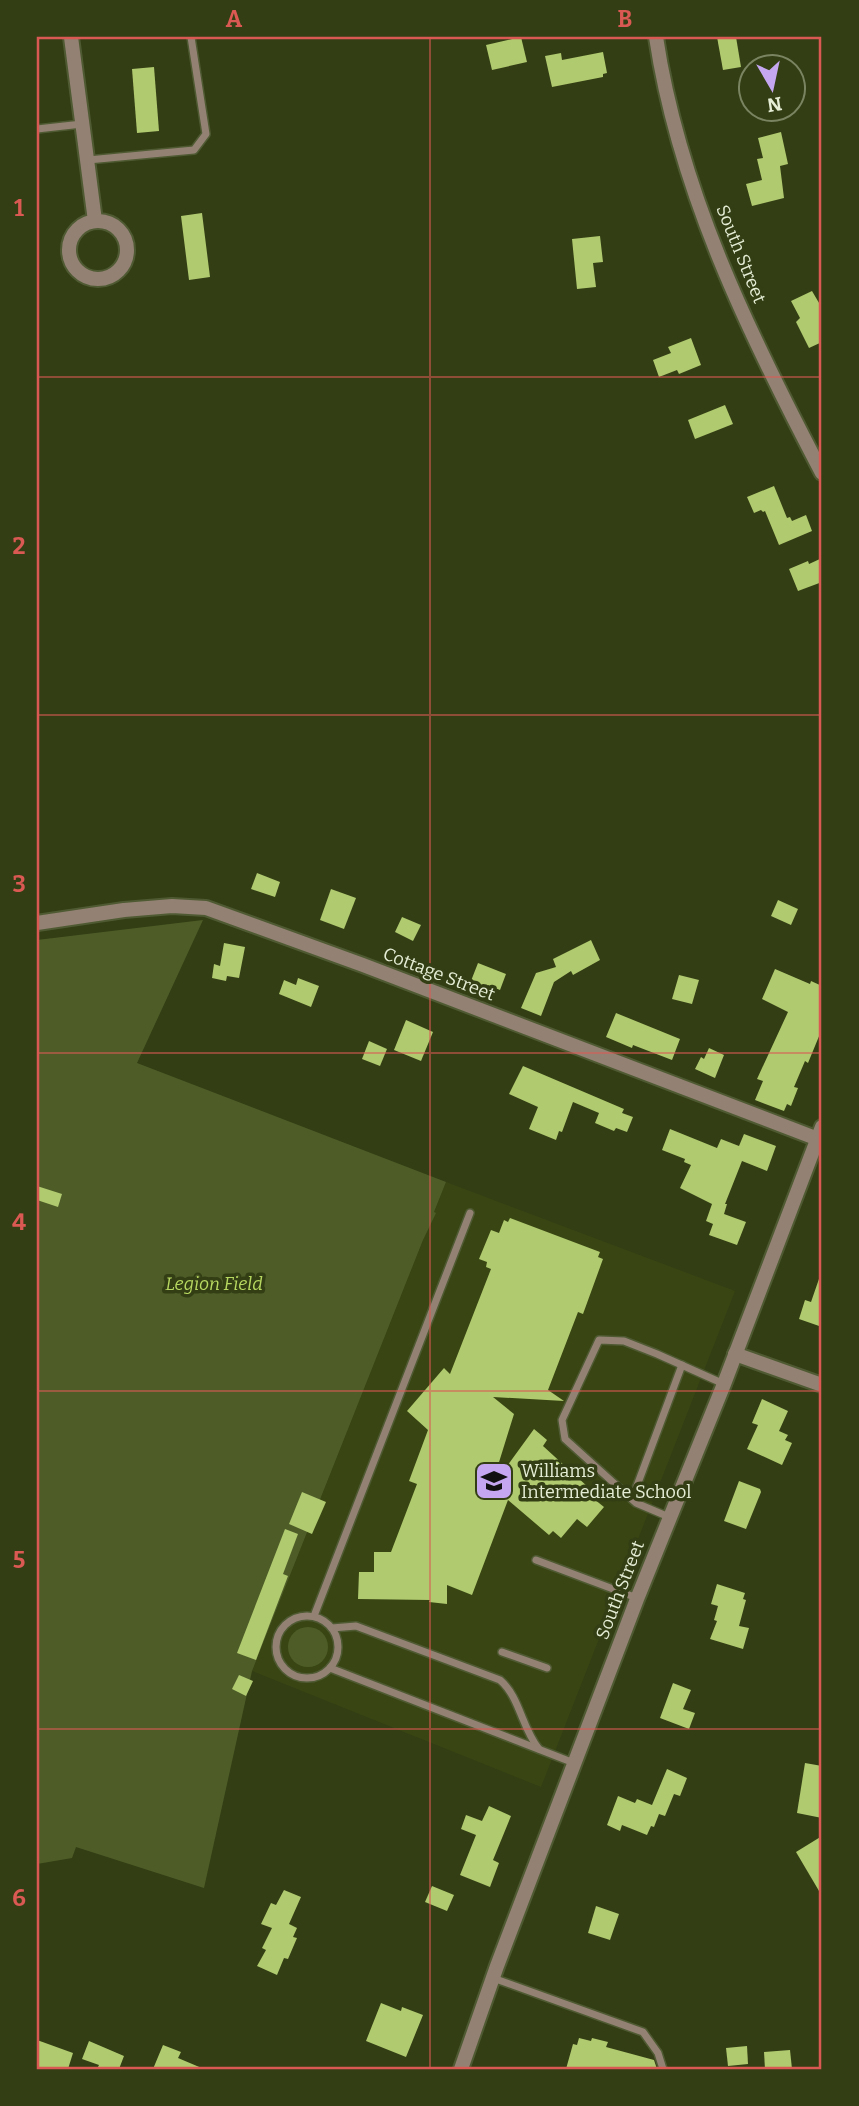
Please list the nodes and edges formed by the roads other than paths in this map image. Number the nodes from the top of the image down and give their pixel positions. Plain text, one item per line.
1 (71, 37) edge
2 (191, 37) edge
3 (656, 37) edge
4 (82, 124) junction
5 (37, 129) edge
6 (87, 160) junction
7 (95, 221) junction
8 (822, 473) edge
9 (37, 923) edge
10 (819, 1142) edge
11 (470, 1213) dead end
12 (735, 1354) junction
13 (682, 1365) junction
14 (724, 1384) junction
15 (822, 1385) edge
16 (632, 1499) junction
17 (669, 1517) junction
18 (536, 1560) dead end
19 (637, 1598) junction
20 (314, 1616) junction
21 (332, 1628) junction
22 (502, 1652) dead end
23 (330, 1668) junction
24 (547, 1668) dead end
25 (539, 1749) junction
26 (574, 1764) junction
27 (493, 1978) junction
28 (461, 2069) edge
29 (663, 2069) edge

1 - 4 street
2 - 6 lane
3 - 8 street, South Street
4 - 5 lane
4 - 6 street
6 - 7 street
7 - 7 street
9 - 10 street, Cottage Street
10 - 12 street, South Street
11 - 20 lane
12 - 14 street, South Street
12 - 15 street
13 - 14 lane
13 - 16 lane
13 - 16 lane
14 - 17 street, South Street
16 - 17 lane
17 - 19 street, South Street
18 - 19 lane
19 - 26 street, South Street
20 - 21 lane
20 - 23 lane
21 - 23 lane
21 - 25 lane
22 - 24 lane
23 - 25 lane
25 - 26 lane
26 - 27 street, South Street
27 - 28 street, South Street
27 - 29 lane

